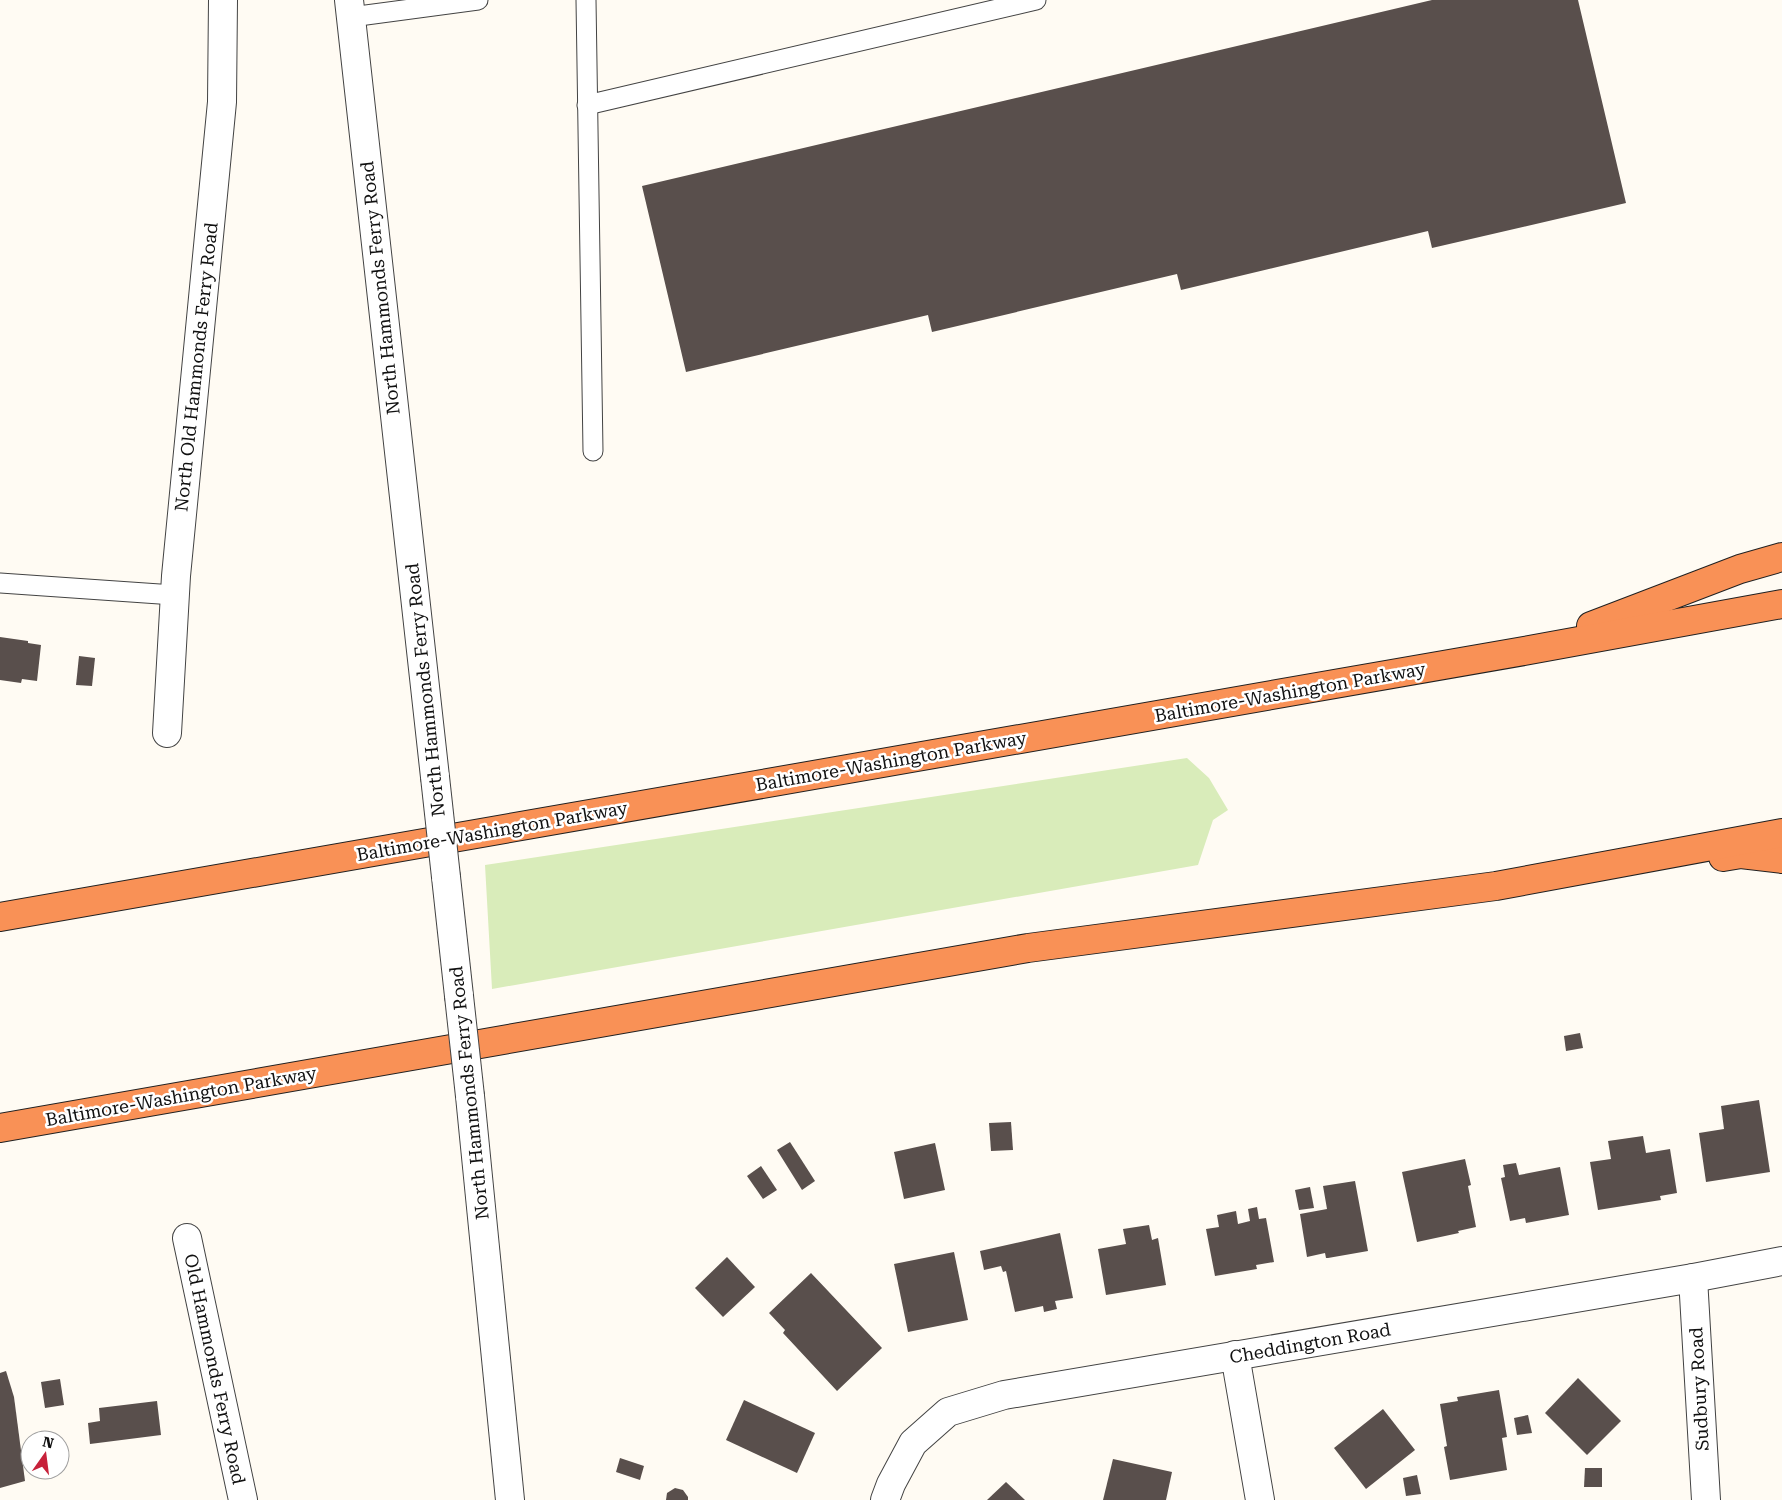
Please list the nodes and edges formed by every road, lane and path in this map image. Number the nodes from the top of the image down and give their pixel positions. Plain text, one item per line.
1 (223, 0) edge
2 (478, 0) edge
3 (586, 0) edge
4 (1036, 0) edge
5 (350, 8) edge
6 (587, 105) junction
7 (593, 451) dead end
8 (1782, 556) edge
9 (0, 583) edge
10 (174, 595) junction
11 (1782, 604) edge
12 (1524, 651) junction
13 (167, 733) dead end
14 (1782, 833) edge
15 (1782, 859) edge
16 (1496, 886) junction
17 (0, 917) edge
18 (0, 1128) edge
19 (187, 1238) dead end
20 (1782, 1261) edge
21 (1693, 1278) junction
22 (1235, 1355) junction
23 (243, 1500) edge
24 (510, 1500) edge
25 (885, 1500) edge
26 (1260, 1500) edge
27 (1706, 1500) edge

1 - 10 street, North Old Hammonds Ferry Road
2 - 5 lane
3 - 6 lane
4 - 6 lane
5 - 24 street, North Hammonds Ferry Road, bridge
6 - 7 lane
8 - 12 highway
9 - 10 lane
10 - 13 street, North Old Hammonds Ferry Road
11 - 12 highway, Baltimore-Washington Parkway
12 - 17 highway, Baltimore-Washington Parkway
14 - 16 highway, Baltimore-Washington Parkway
15 - 16 highway
16 - 18 highway, Baltimore-Washington Parkway
19 - 23 street, Old Hammonds Ferry Road
20 - 21 street, Cheddington Road
21 - 22 street, Cheddington Road
21 - 27 street, Sudbury Road
22 - 25 street, Cheddington Road
22 - 26 street

